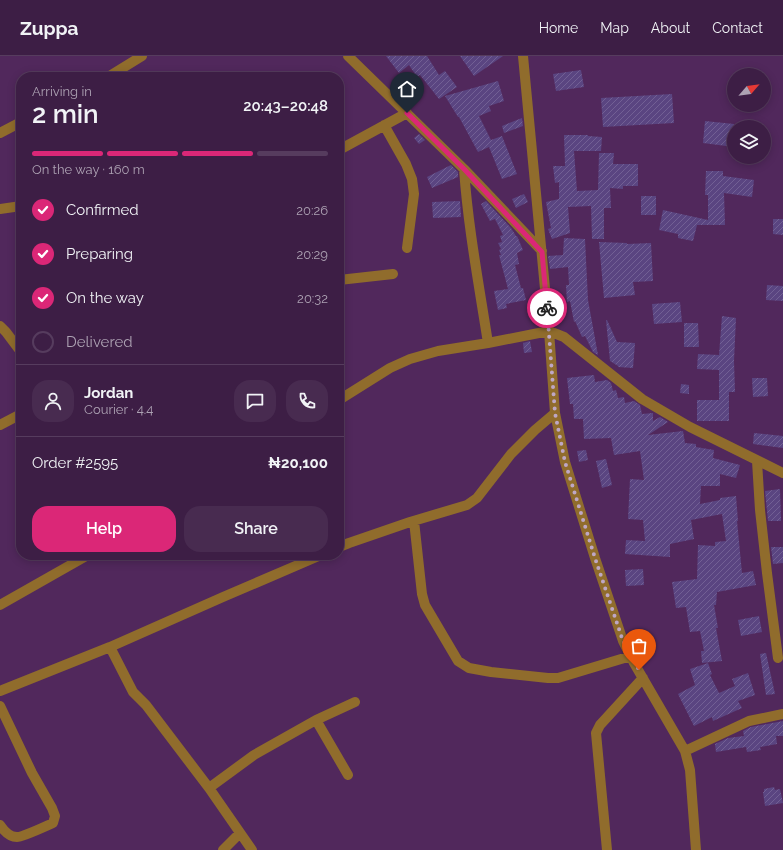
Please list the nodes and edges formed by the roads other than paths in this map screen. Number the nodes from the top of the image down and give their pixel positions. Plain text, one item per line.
1 (142, 56) edge
2 (348, 56) edge
3 (523, 56) edge
4 (116, 72) edge
5 (407, 113) junction
6 (16, 125) edge
7 (384, 126) junction
8 (0, 133) edge
9 (344, 147) edge
10 (464, 169) junction
11 (16, 207) edge
12 (0, 209) edge
13 (407, 248) dead end
14 (542, 252) junction
15 (393, 274) dead end
16 (344, 279) edge
17 (0, 326) edge
18 (549, 331) junction
19 (488, 343) junction
20 (16, 345) edge
21 (344, 397) edge
22 (555, 413) junction
23 (16, 417) edge
24 (0, 425) edge
25 (757, 460) junction
26 (783, 473) edge
27 (414, 521) junction
28 (344, 545) edge
29 (79, 560) edge
30 (308, 560) edge
31 (0, 605) edge
32 (110, 647) junction
33 (631, 656) junction
34 (778, 658) dead end
35 (643, 678) junction
36 (0, 691) edge
37 (355, 702) dead end
38 (0, 706) edge
39 (783, 714) edge
40 (316, 720) junction
41 (685, 751) junction
42 (348, 775) dead end
43 (209, 788) junction
44 (0, 825) edge
45 (240, 833) junction
46 (223, 850) edge
47 (252, 850) edge
48 (607, 850) edge
49 (696, 850) edge

1 - 4 street
2 - 5 street
3 - 14 street
5 - 7 street
5 - 10 street
6 - 8 street
7 - 9 street
7 - 13 street
10 - 14 street
10 - 19 street
11 - 12 street
14 - 18 street
15 - 16 street
17 - 20 street
18 - 19 street
18 - 22 street
18 - 25 street
19 - 21 street
22 - 27 street
22 - 33 street
23 - 24 street
25 - 26 street
25 - 34 street
27 - 28 street
27 - 33 street
29 - 31 street
30 - 32 street
32 - 36 street
32 - 43 street
33 - 35 street
35 - 41 street
35 - 48 street
37 - 40 street
38 - 44 street
39 - 41 street
40 - 42 street
40 - 43 street
41 - 49 street
43 - 45 street
45 - 46 street
45 - 47 street

